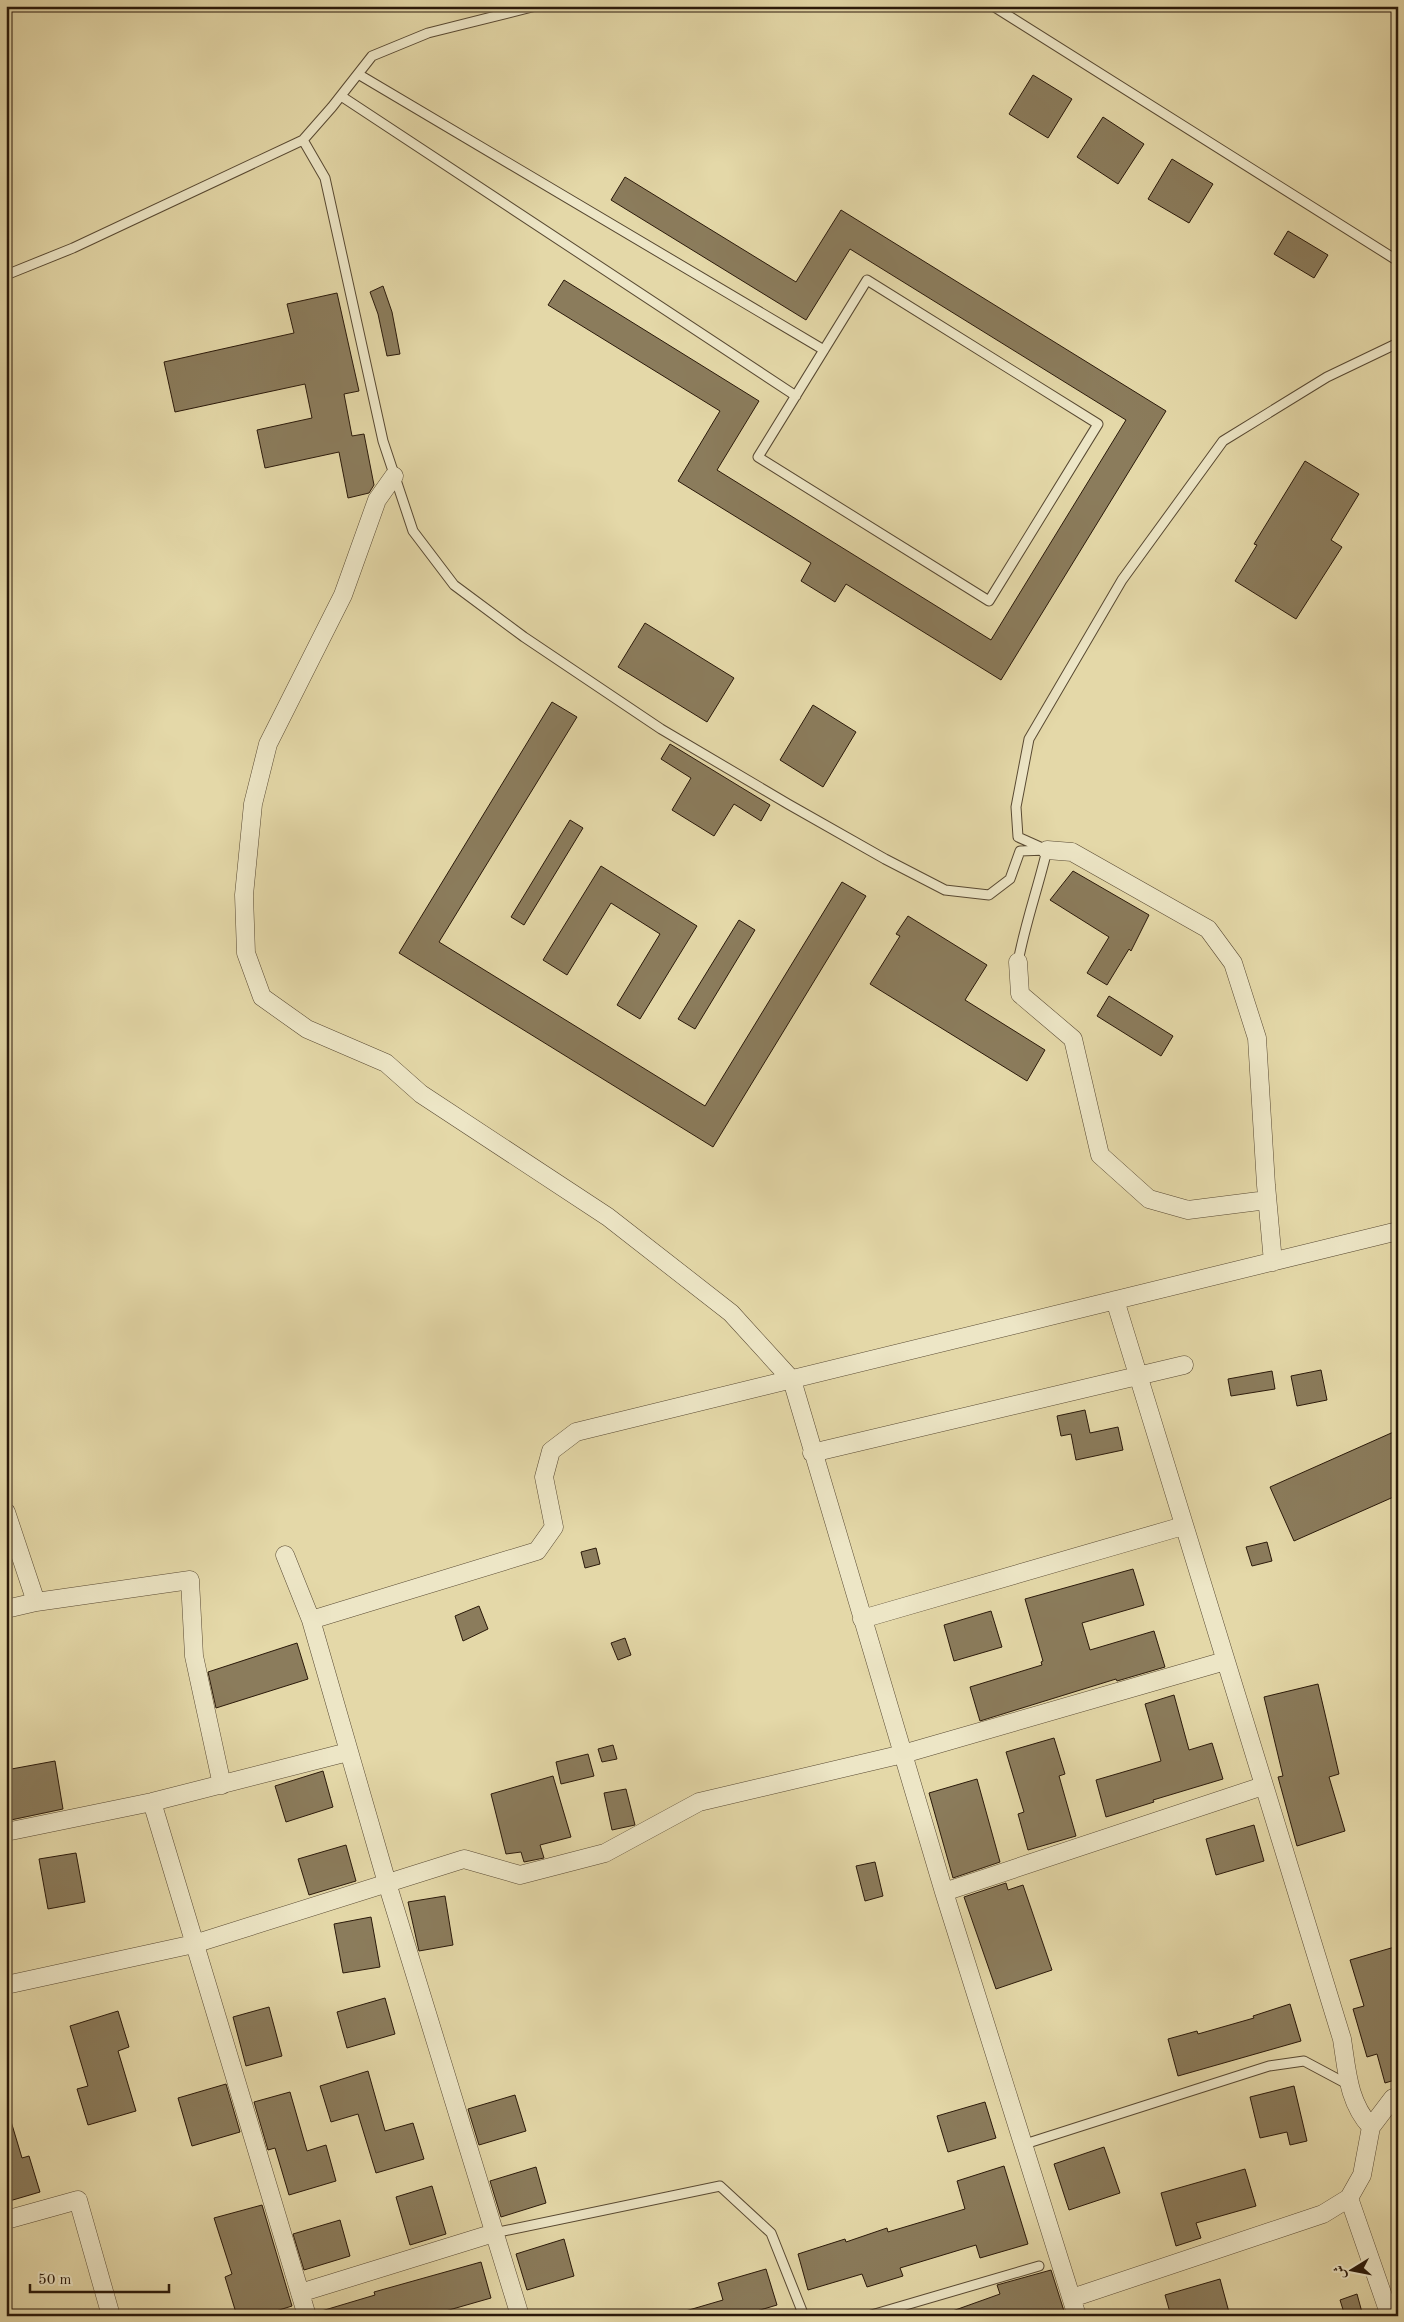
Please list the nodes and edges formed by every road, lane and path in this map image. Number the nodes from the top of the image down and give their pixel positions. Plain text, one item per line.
1 (536, 6) edge
2 (993, 6) edge
3 (358, 74) junction
4 (341, 96) junction
5 (303, 140) junction
6 (1398, 261) edge
7 (6, 275) edge
8 (1398, 343) edge
9 (824, 350) junction
10 (796, 396) junction
11 (394, 476) junction
12 (1047, 850) junction
13 (1018, 962) joint
14 (1267, 1200) junction
15 (1398, 1231) edge
16 (1273, 1262) junction
17 (1115, 1300) junction
18 (1184, 1365) dead end
19 (1138, 1377) junction
20 (792, 1380) junction
21 (812, 1453) junction
22 (6, 1512) edge
23 (1183, 1526) junction
24 (285, 1555) dead end
25 (36, 1602) junction
26 (6, 1609) edge
27 (862, 1619) junction
28 (311, 1620) junction
29 (1225, 1661) junction
30 (348, 1752) junction
31 (903, 1754) junction
32 (222, 1785) junction
33 (1263, 1786) junction
34 (152, 1802) junction
35 (6, 1832) edge
36 (387, 1883) junction
37 (944, 1892) junction
38 (194, 1944) junction
39 (6, 1985) edge
40 (1349, 2085) junction
41 (1398, 2097) edge
42 (1370, 2127) junction
43 (1025, 2144) junction
44 (1349, 2198) junction
45 (6, 2220) edge
46 (494, 2233) junction
47 (1039, 2266) dead end
48 (300, 2292) junction
49 (1072, 2298) junction
50 (111, 2316) edge
51 (307, 2316) edge
52 (520, 2316) edge
53 (804, 2316) edge
54 (868, 2316) edge
55 (1077, 2316) edge
56 (1390, 2316) edge

1 - 3 lane
2 - 6 lane
3 - 4 lane
3 - 9 lane
4 - 5 lane
4 - 10 lane
5 - 7 lane
5 - 11 lane
8 - 12 lane
9 - 10 lane
9 - 10 lane
11 - 12 lane
11 - 20 street
12 - 13 lane
12 - 14 street
13 - 14 street
14 - 16 street
15 - 16 street
16 - 17 street
17 - 19 street
17 - 20 street
18 - 19 street
19 - 21 street
19 - 23 street
20 - 21 street
20 - 28 street
21 - 27 street
22 - 25 street
23 - 27 street
23 - 29 street
24 - 28 street
25 - 26 street
25 - 32 street
27 - 31 street
28 - 30 street
29 - 31 street
29 - 33 street
30 - 32 street
30 - 36 street
31 - 36 street
31 - 37 street
32 - 34 street
33 - 37 street
33 - 40 street
34 - 35 street
34 - 38 street
36 - 38 street
36 - 46 street
37 - 43 street
38 - 39 street
38 - 48 street
40 - 42 street
40 - 43 lane
41 - 42 street
42 - 44 street
43 - 49 street
44 - 49 street
44 - 56 street
45 - 50 street
46 - 48 street
46 - 52 street
46 - 53 lane
47 - 54 lane
48 - 51 street
49 - 55 street

